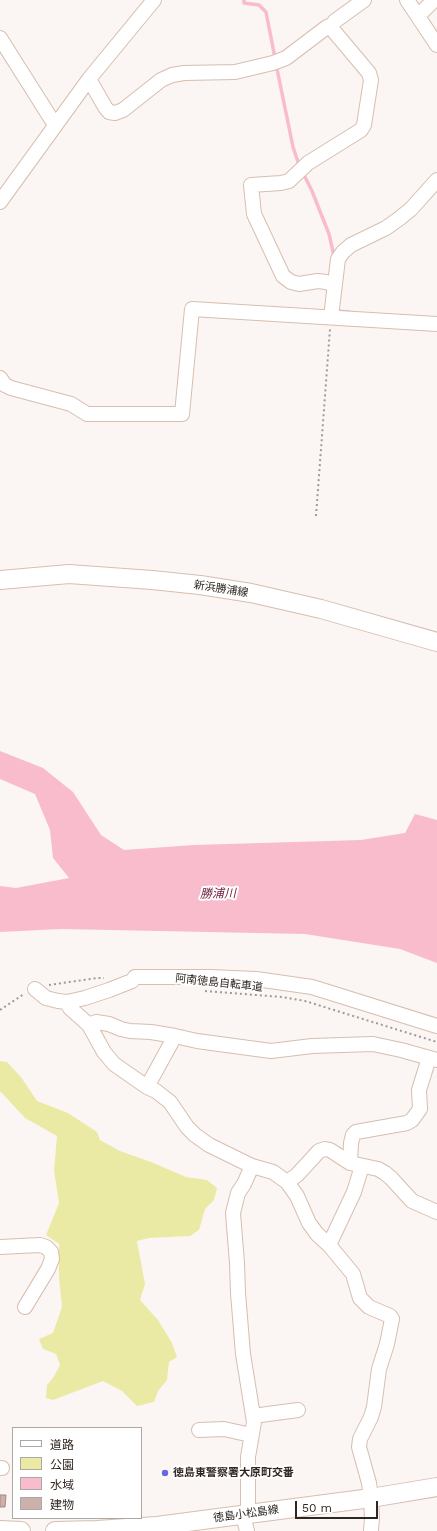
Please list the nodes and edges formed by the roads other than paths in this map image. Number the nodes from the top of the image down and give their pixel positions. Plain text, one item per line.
1 (154, 0) edge
2 (364, 0) edge
3 (407, 0) edge
4 (434, 0) edge
5 (418, 16) junction
6 (332, 25) junction
7 (0, 38) edge
8 (437, 46) edge
9 (89, 79) junction
10 (55, 125) junction
11 (437, 180) edge
12 (0, 202) edge
13 (334, 285) junction
14 (331, 317) junction
15 (437, 324) edge
16 (0, 378) edge
17 (0, 580) edge
18 (437, 642) edge
19 (35, 989) road end
20 (68, 1002) junction
21 (88, 1025) junction
22 (437, 1026) edge
23 (175, 1036) junction
24 (433, 1059) edge
25 (147, 1087) junction
26 (356, 1164) junction
27 (252, 1166) junction
28 (287, 1182) junction
29 (437, 1212) edge
30 (330, 1245) junction
31 (0, 1247) edge
32 (25, 1307) dead end
33 (298, 1410) dead end
34 (253, 1416) junction
35 (199, 1430) dead end
36 (251, 1435) junction
37 (437, 1487) edge
38 (371, 1498) junction
39 (246, 1520) edge
40 (0, 1530) edge
41 (21, 1531) edge
42 (55, 1531) edge
43 (97, 1531) edge
44 (371, 1531) edge

1 - 9 street
2 - 6 street
3 - 5 street
4 - 5 street
5 - 8 street
6 - 9 street
6 - 13 street
7 - 10 street
9 - 10 street
10 - 12 street
11 - 13 street
13 - 14 street
14 - 15 street
14 - 16 street
17 - 18 main road, 新浜勝浦線
19 - 20 street
20 - 21 street
20 - 22 street
21 - 23 street
21 - 25 street
23 - 24 street
23 - 25 street
24 - 26 street
25 - 27 street
26 - 28 street
26 - 29 street
26 - 30 street
27 - 28 street
27 - 34 street
28 - 30 street
30 - 38 street
31 - 32 street
33 - 34 street
34 - 36 street
35 - 36 street
36 - 39 street
37 - 38 main road, 徳島小松島線
38 - 39 main road, 徳島小松島線
38 - 44 street
39 - 43 main road, 徳島小松島線
40 - 41 main road
42 - 43 main road, 徳島小松島線

